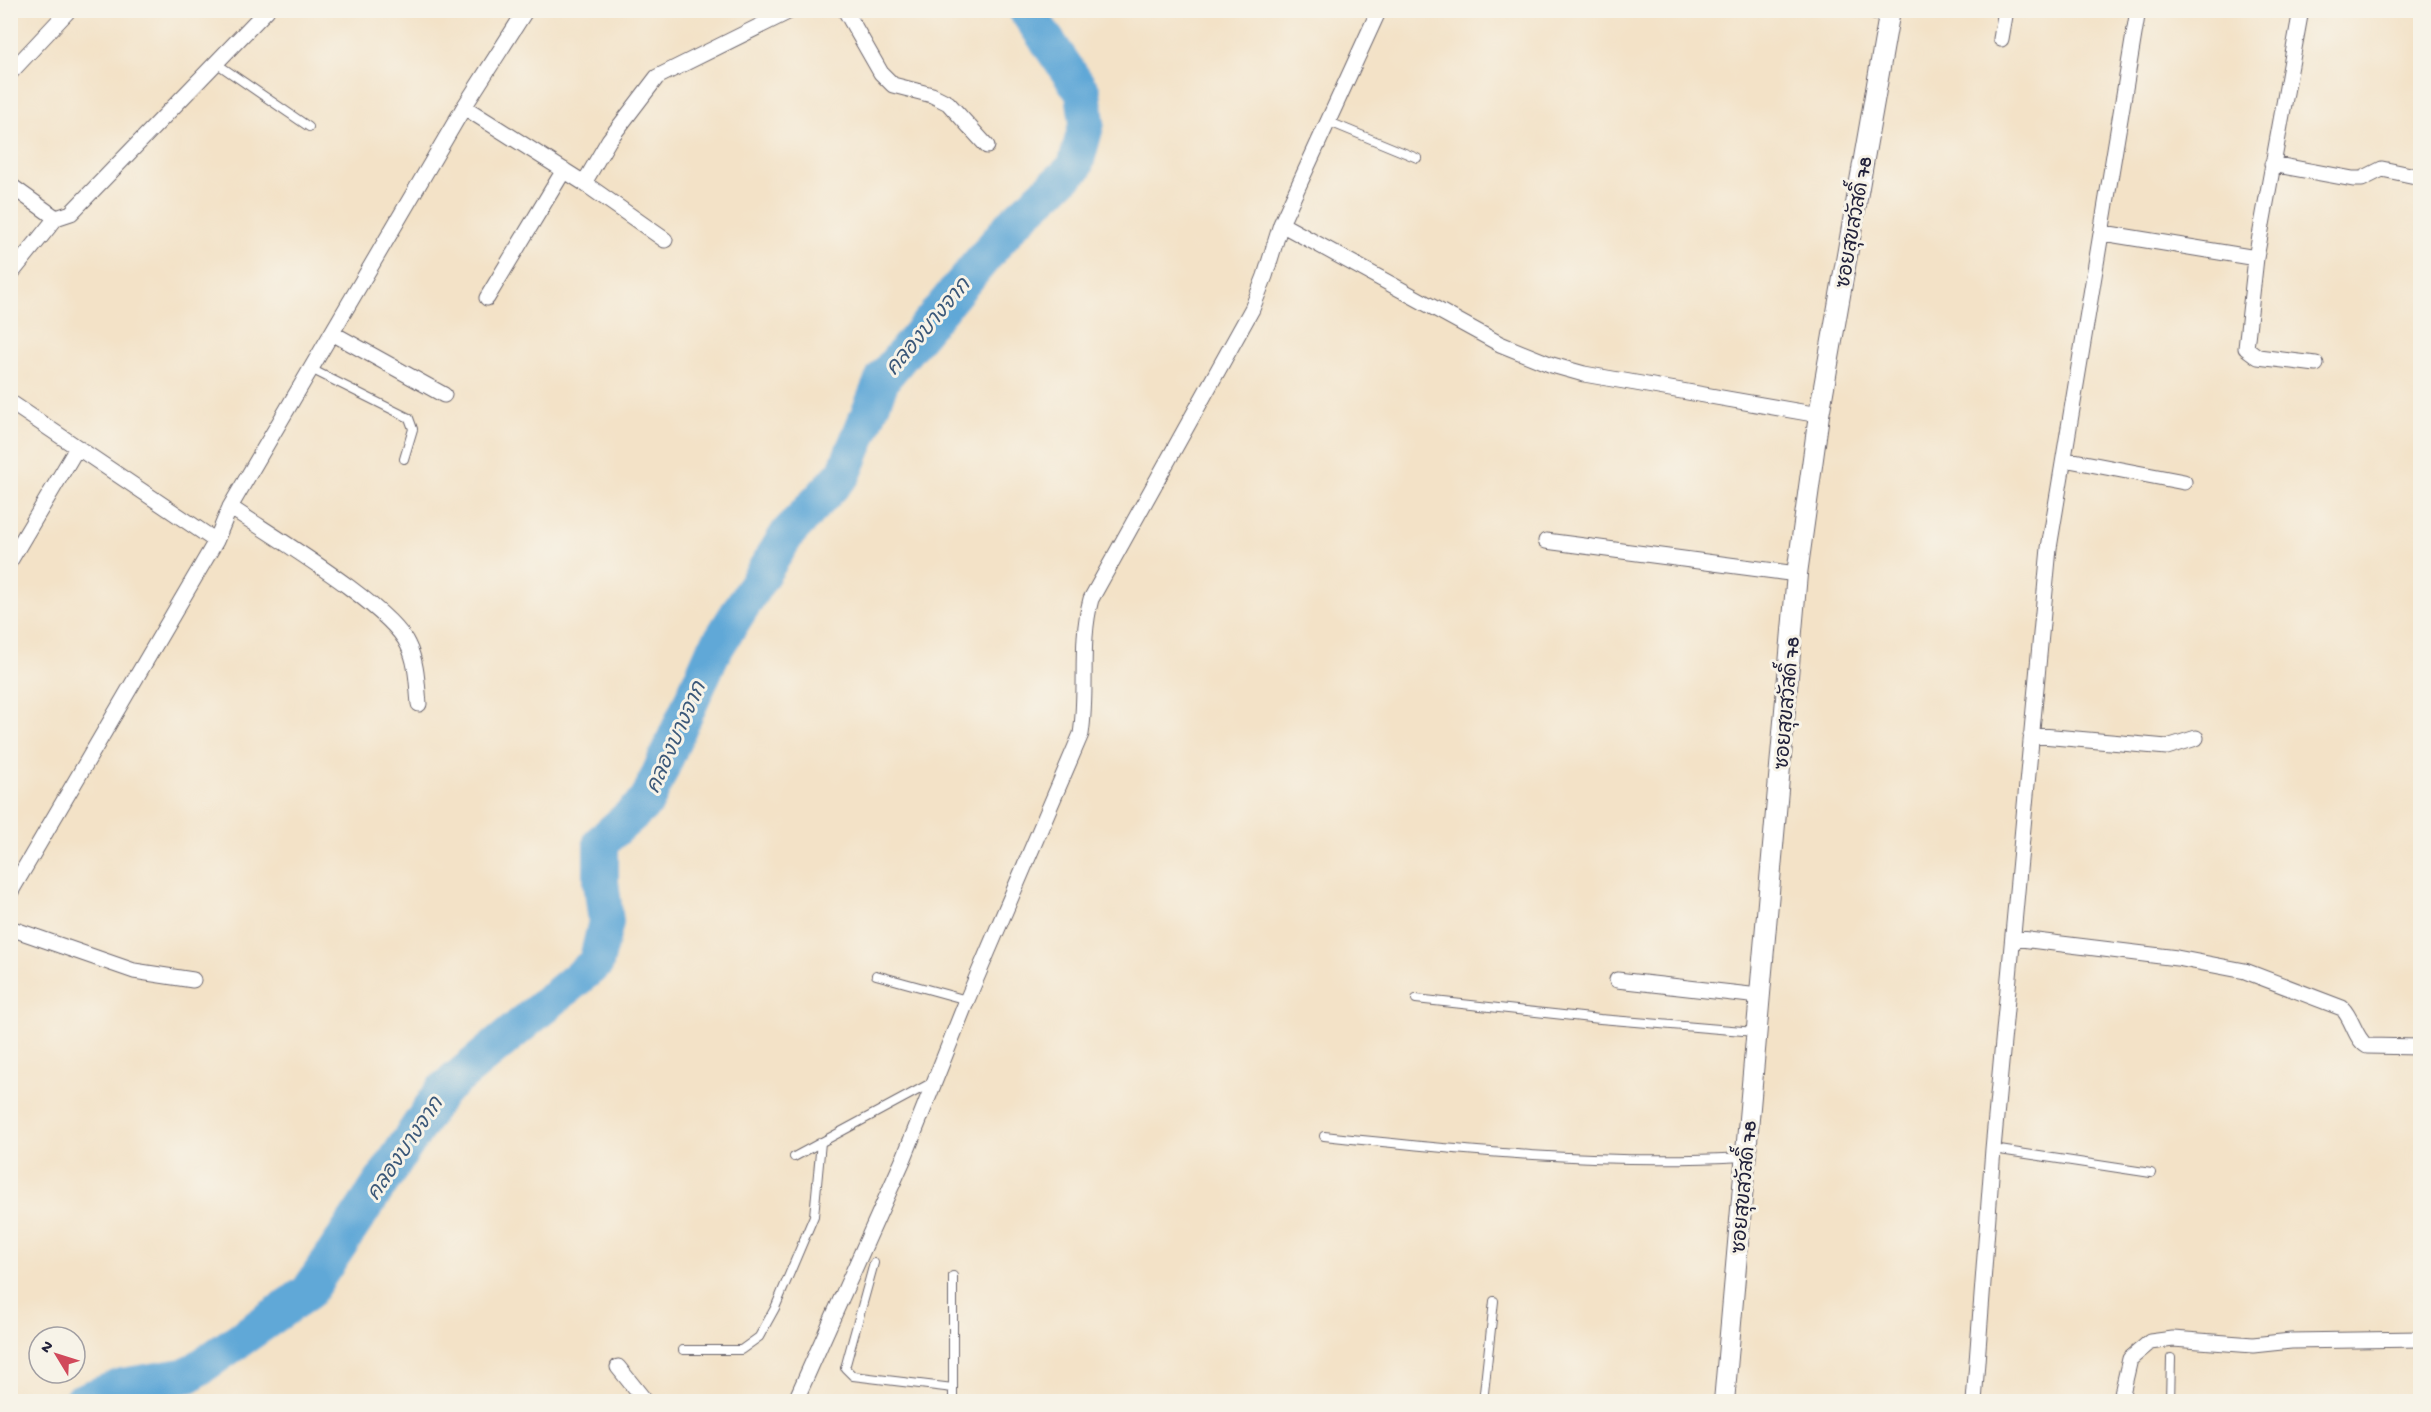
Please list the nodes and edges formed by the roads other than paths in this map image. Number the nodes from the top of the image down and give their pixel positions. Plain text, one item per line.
1 (69, 10) edge
2 (267, 10) edge
3 (526, 10) edge
4 (792, 10) edge
5 (845, 10) edge
6 (1379, 10) edge
7 (1867, 10) edge
8 (2006, 10) edge
9 (2138, 10) edge
10 (2301, 10) edge
11 (1889, 13) edge
12 (2001, 39) dead end
13 (216, 63) junction
14 (10, 73) edge
15 (464, 107) junction
16 (1327, 121) junction
17 (309, 128) dead end
18 (987, 146) dead end
19 (1416, 158) dead end
20 (2272, 164) junction
21 (564, 170) junction
22 (2421, 177) edge
23 (584, 183) junction
24 (10, 185) edge
25 (56, 218) junction
26 (1281, 224) junction
27 (2103, 233) junction
28 (666, 240) dead end
29 (2256, 258) junction
30 (10, 275) edge
31 (487, 298) dead end
32 (332, 333) junction
33 (2316, 364) dead end
34 (311, 369) junction
35 (444, 394) dead end
36 (10, 402) edge
37 (1819, 415) junction
38 (77, 448) junction
39 (404, 459) dead end
40 (2064, 459) junction
41 (2184, 482) dead end
42 (230, 507) junction
43 (1546, 540) dead end
44 (216, 542) junction
45 (10, 561) edge
46 (1797, 574) junction
47 (419, 704) dead end
48 (2031, 735) junction
49 (2196, 738) dead end
50 (10, 893) edge
51 (10, 928) edge
52 (2013, 938) junction
53 (876, 975) dead end
54 (193, 980) dead end
55 (1617, 980) dead end
56 (1759, 996) junction
57 (1416, 999) dead end
58 (967, 1000) junction
59 (1756, 1032) junction
60 (2421, 1047) edge
61 (935, 1081) junction
62 (1324, 1136) dead end
63 (821, 1142) junction
64 (1993, 1149) junction
65 (794, 1157) dead end
66 (1746, 1157) junction
67 (2151, 1173) dead end
68 (874, 1263) dead end
69 (953, 1276) dead end
70 (1494, 1301) dead end
71 (2421, 1339) edge
72 (683, 1350) dead end
73 (2171, 1358) dead end
74 (618, 1367) dead end
75 (953, 1388) junction
76 (646, 1401) edge
77 (795, 1401) edge
78 (953, 1401) edge
79 (1483, 1401) edge
80 (1724, 1401) edge
81 (1974, 1401) edge
82 (2120, 1401) edge
83 (2170, 1401) edge

1 - 14 street
2 - 13 street
3 - 15 street
4 - 23 street
5 - 18 street
6 - 16 street
7 - 11 street
8 - 12 street
9 - 27 street
10 - 20 street
11 - 37 street, ซอยสุขสวัสดิ์ 78
13 - 17 lane
13 - 25 street
15 - 21 street
15 - 32 street
16 - 19 lane
16 - 26 street
20 - 22 street
20 - 29 street
21 - 23 street
21 - 31 street
23 - 28 street
24 - 25 street
25 - 30 street
26 - 37 street
26 - 58 street
27 - 29 street
27 - 40 street
29 - 33 street
32 - 34 street
32 - 35 street
34 - 39 lane
34 - 42 street
36 - 38 street
37 - 46 street, ซอยสุขสวัสดิ์ 78
38 - 44 street
38 - 45 street
40 - 41 street
40 - 48 street
42 - 44 street
42 - 47 street
43 - 46 street
44 - 50 street
46 - 56 street, ซอยสุขสวัสดิ์ 78
48 - 49 street
48 - 52 street
51 - 54 street
52 - 60 street
52 - 64 street
53 - 58 lane
55 - 56 street
56 - 59 street, ซอยสุขสวัสดิ์ 78
57 - 59 lane
58 - 61 street
59 - 66 street, ซอยสุขสวัสดิ์ 78
61 - 63 lane
61 - 77 street
62 - 66 lane
63 - 65 lane
63 - 72 lane
64 - 67 lane
64 - 81 street
66 - 80 street, ซอยสุขสวัสดิ์ 78
68 - 75 lane
69 - 75 lane
70 - 79 lane
71 - 82 street
73 - 83 lane
74 - 76 street
75 - 78 lane

